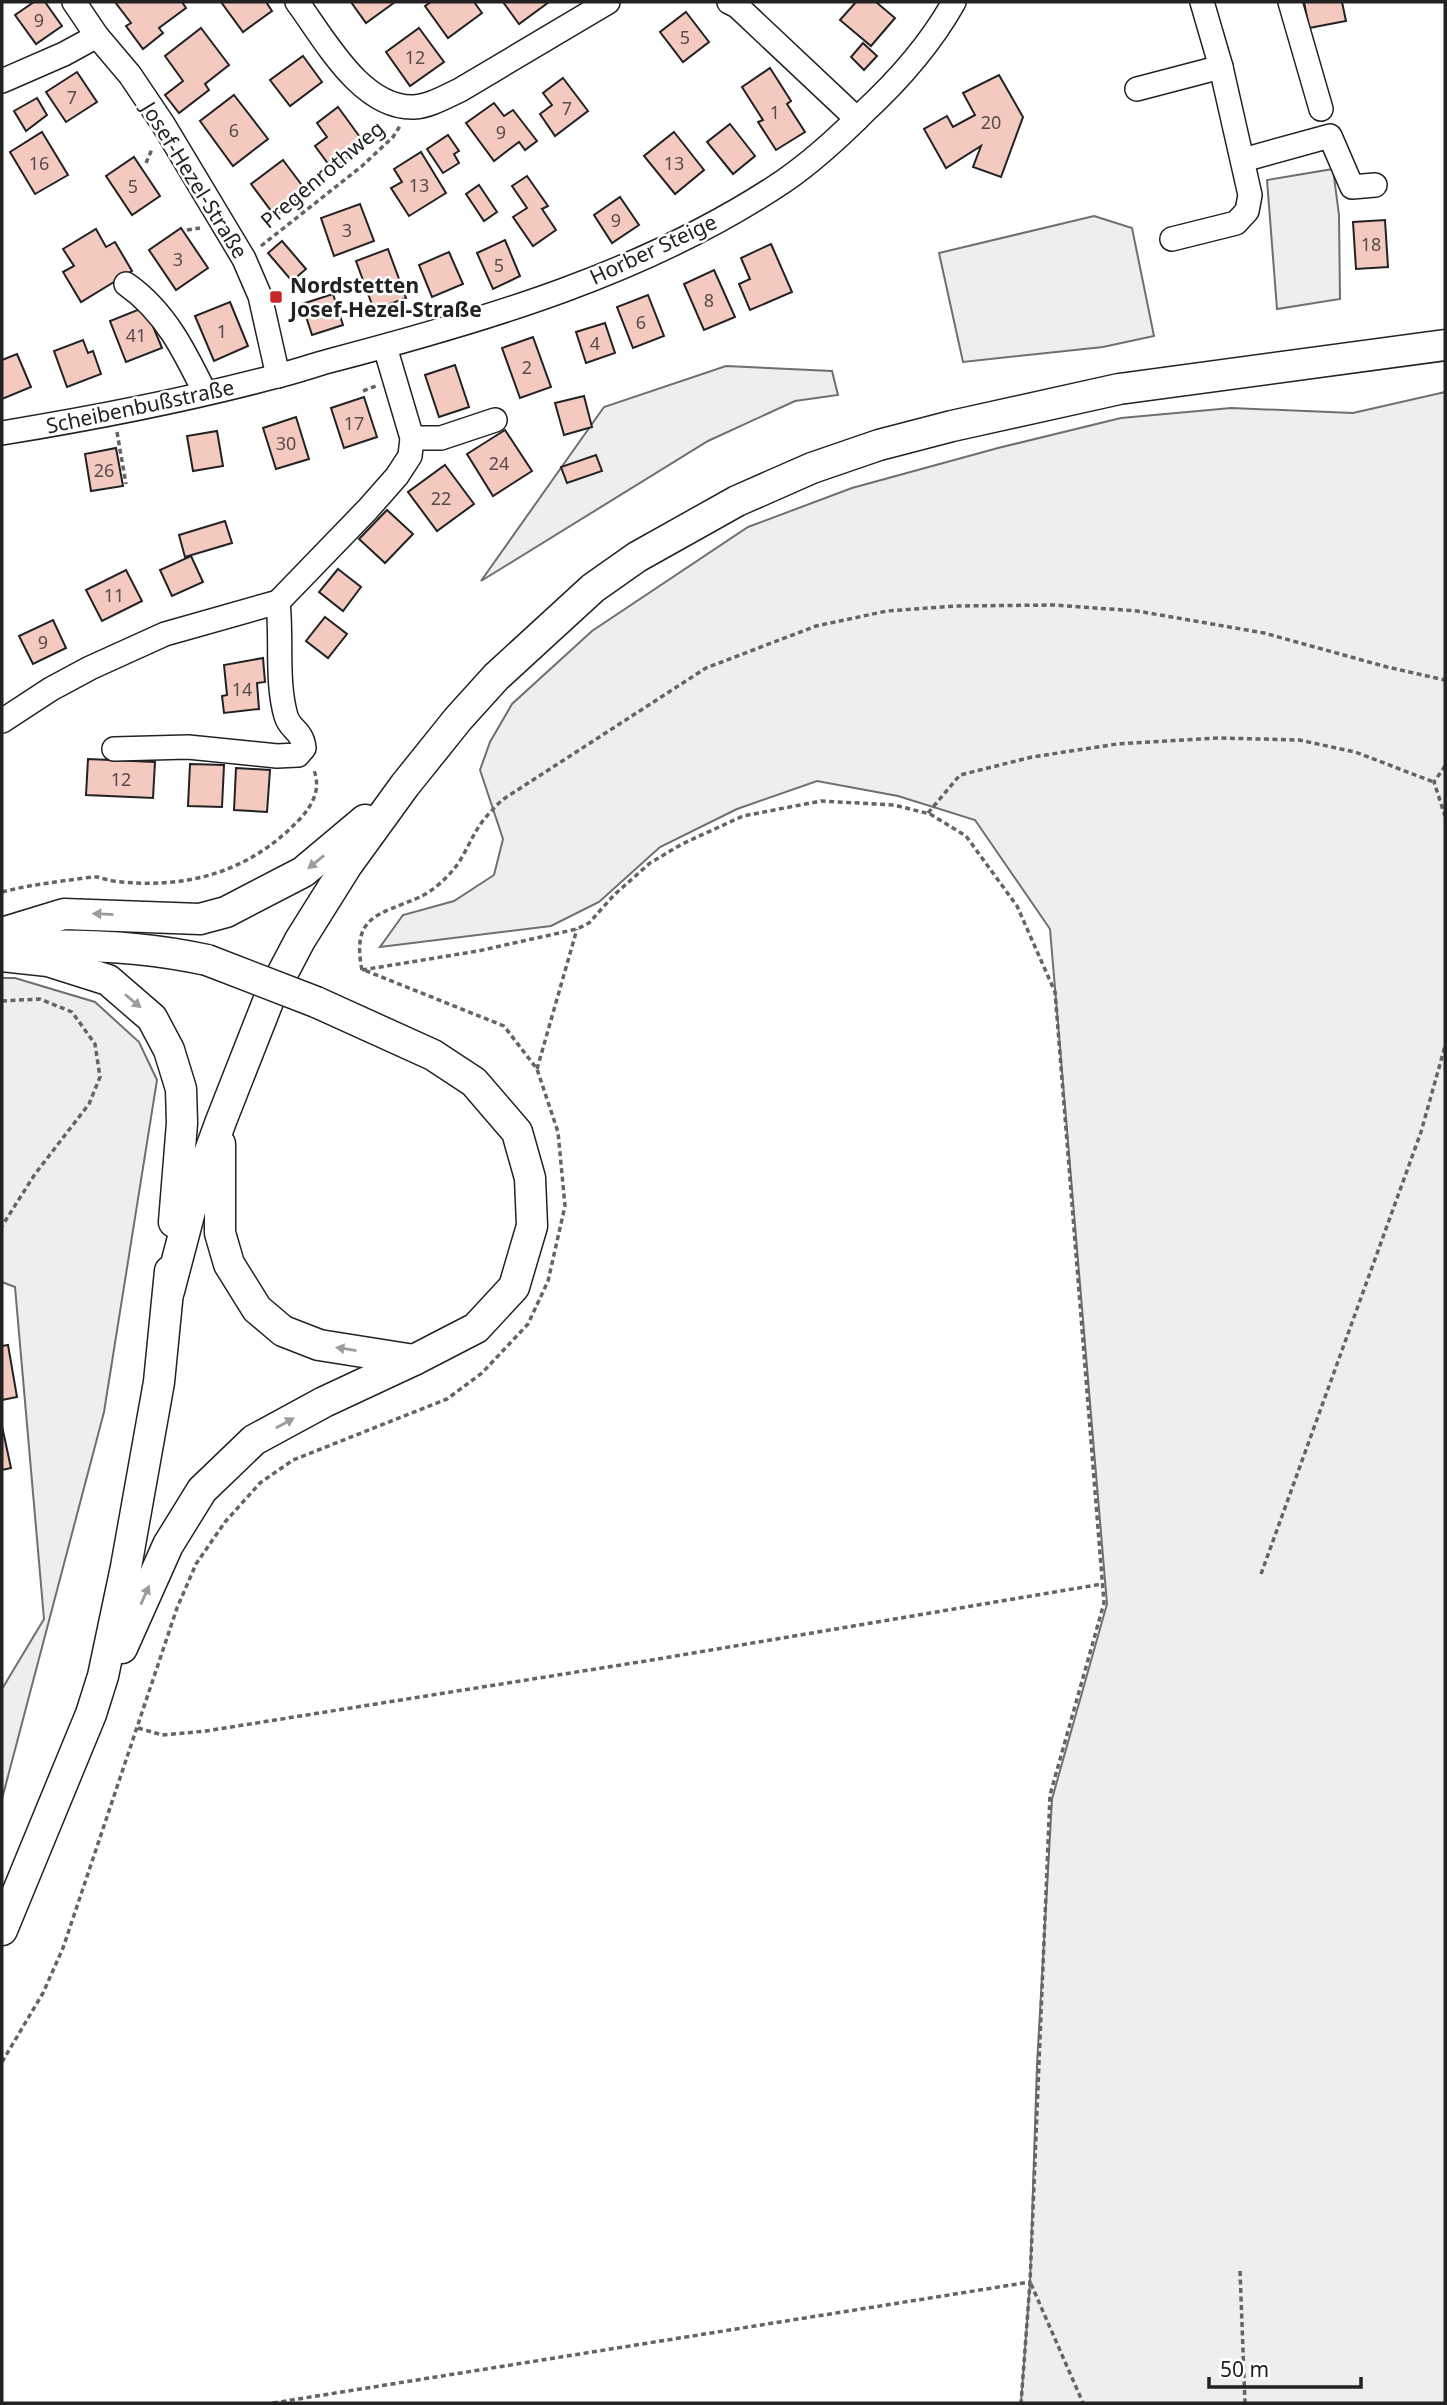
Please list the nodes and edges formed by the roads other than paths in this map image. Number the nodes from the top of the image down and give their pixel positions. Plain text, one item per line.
1 (74, 2) edge
2 (297, 2) edge
3 (608, 2) edge
4 (729, 2) edge
5 (954, 2) edge
6 (1202, 2) edge
7 (1290, 2) edge
8 (97, 36) junction
9 (1221, 66) junction
10 (2, 82) edge
11 (1137, 89) dead end
12 (1321, 109) dead end
13 (857, 119) junction
14 (1243, 160) junction
15 (1375, 185) dead end
16 (1172, 239) dead end
17 (125, 284) dead end
18 (1445, 345) edge
19 (385, 347) junction
20 (278, 376) junction
21 (205, 393) junction
22 (495, 420) dead end
23 (2, 433) edge
24 (412, 438) junction
25 (278, 602) junction
26 (2, 721) edge
27 (114, 749) dead end
28 (405, 785) junction
29 (2, 933) edge
30 (2, 947) edge
31 (2, 956) edge
32 (221, 1121) junction
33 (169, 1291) junction
34 (414, 1360) junction
35 (103, 1676) junction
36 (2, 1930) edge

1 - 8 street, Josef-Hezel-Straße
2 - 3 street
4 - 13 street
5 - 13 street, Horber Steige
6 - 9 street
7 - 12 street
8 - 10 street
8 - 20 street, Josef-Hezel-Straße
9 - 11 street
9 - 14 street
13 - 19 street, Horber Steige
14 - 15 street
14 - 16 street
17 - 21 street
18 - 28 main road
19 - 20 street, Horber Steige
19 - 24 street
20 - 21 street, Scheibenbußstraße
21 - 23 street, Scheibenbußstraße
22 - 24 street
24 - 25 street
25 - 26 street
25 - 27 street
28 -> 29 main road
28 - 32 main road
30 - 34 main road, bridge
31 -> 33 main road
32 - 33 main road
34 -> 32 main road
33 - 35 main road
35 -> 34 main road
35 - 36 main road

